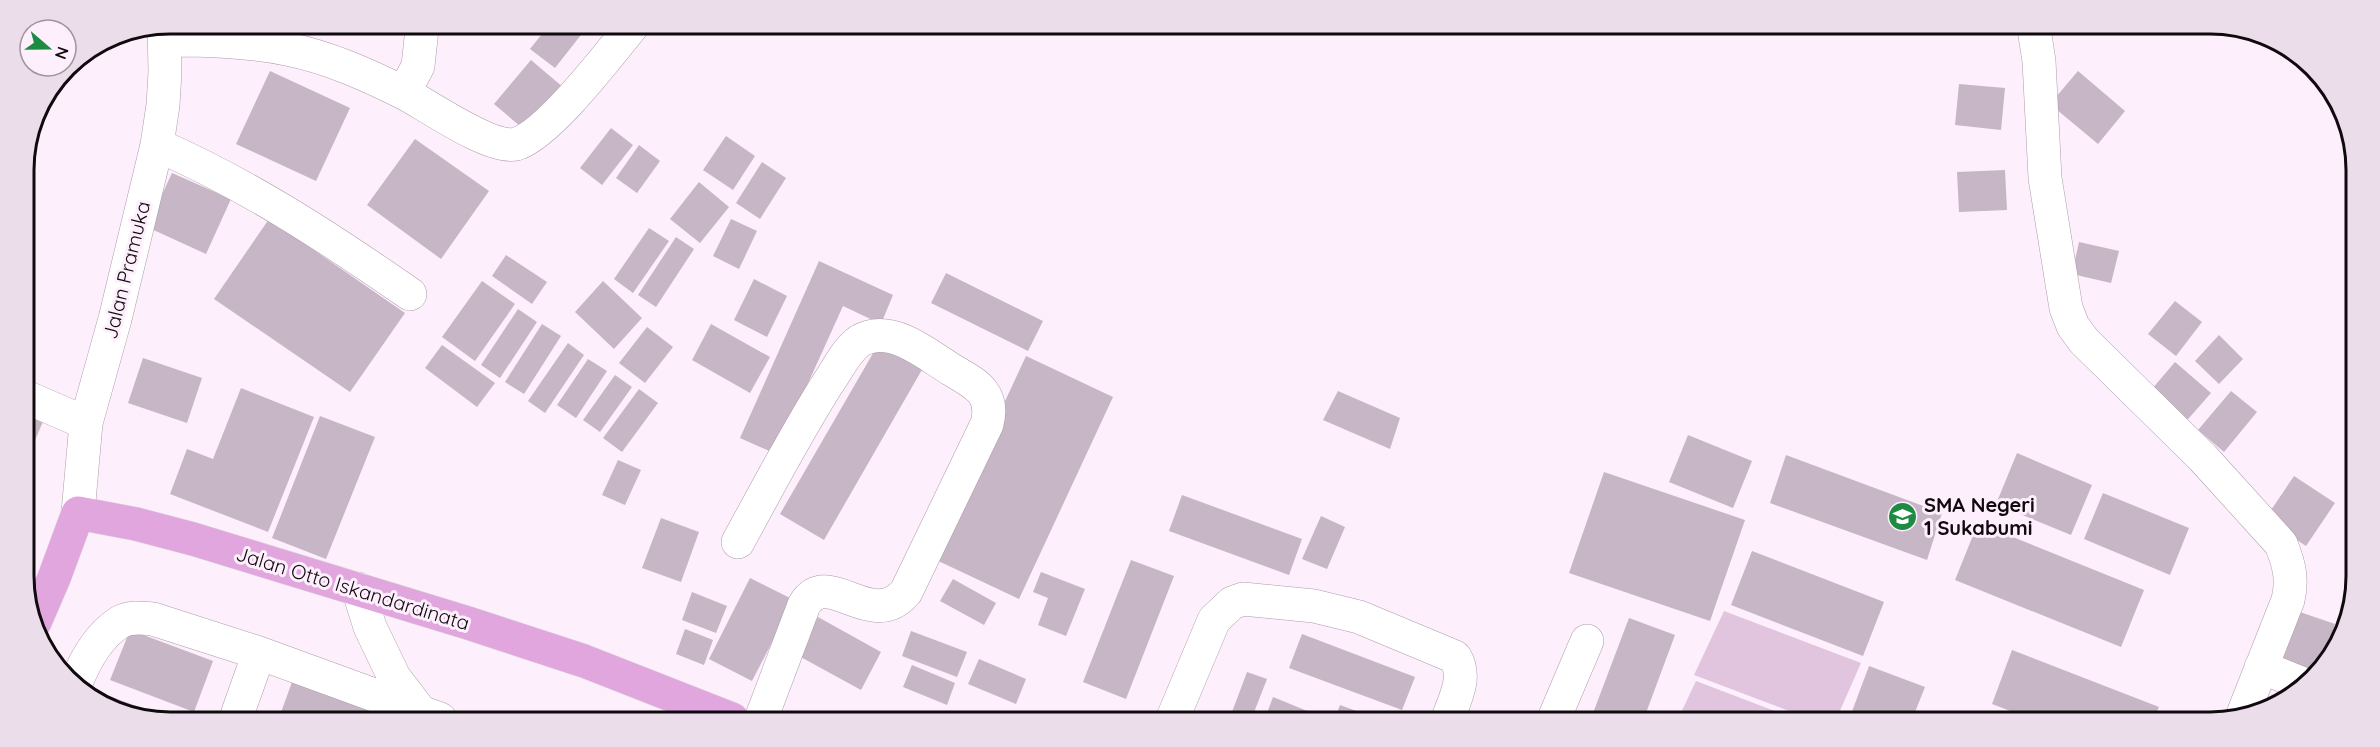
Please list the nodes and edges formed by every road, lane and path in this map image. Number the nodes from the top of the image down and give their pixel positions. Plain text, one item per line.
1 (179, 34) edge
2 (421, 34) edge
3 (626, 34) edge
4 (2035, 34) edge
5 (165, 35) edge
6 (404, 93) junction
7 (157, 145) junction
8 (410, 294) dead end
9 (34, 401) edge
10 (86, 423) junction
11 (78, 513) junction
12 (738, 542) dead end
13 (358, 589) junction
14 (39, 612) edge
15 (1587, 641) dead end
16 (259, 653) junction
17 (2261, 667) junction
18 (79, 677) edge
19 (2296, 681) edge
20 (2246, 707) edge
21 (238, 712) edge
22 (415, 712) edge
23 (423, 712) edge
24 (714, 712) edge
25 (763, 712) edge
26 (1175, 712) edge
27 (1450, 712) edge
28 (1557, 712) edge

1 - 6 street
2 - 6 street
3 - 6 street
4 - 17 street
5 - 7 street, Jalan Pramuka
7 - 8 street
7 - 10 street, Jalan Pramuka
9 - 10 street
10 - 11 street, Jalan Pramuka
11 - 13 main road, Jalan Otto Iskandardinata
11 - 14 main road
12 - 25 street
13 - 23 street
13 - 24 main road, Jalan Otto Iskandardinata
15 - 28 street
16 - 18 street
16 - 21 street
16 - 22 street
17 - 19 street
17 - 20 street
26 - 27 street

